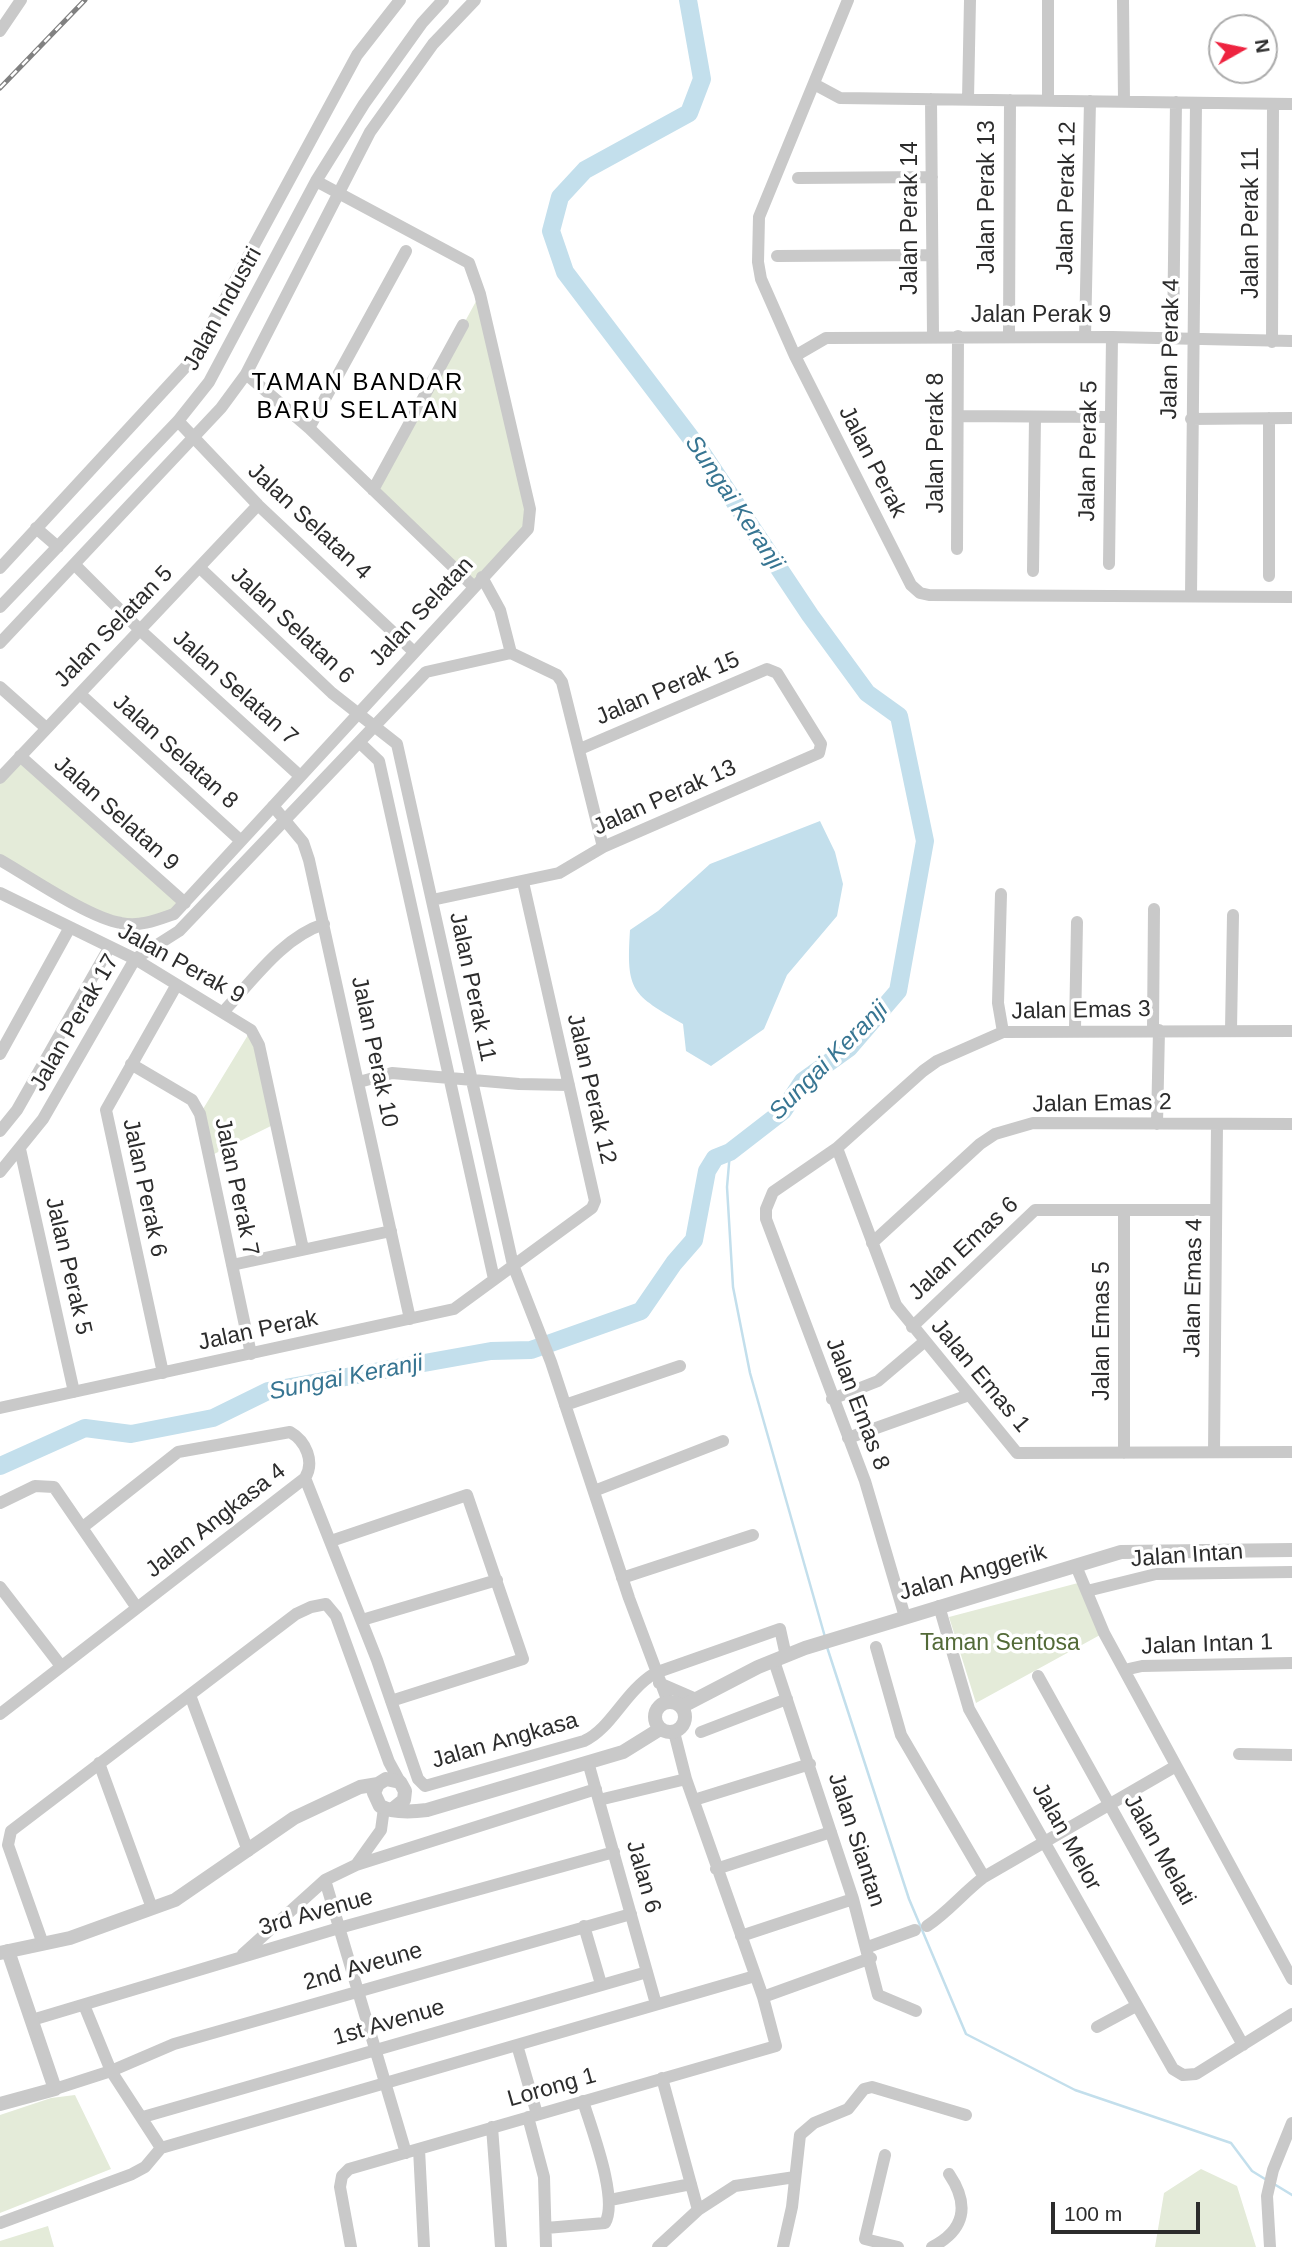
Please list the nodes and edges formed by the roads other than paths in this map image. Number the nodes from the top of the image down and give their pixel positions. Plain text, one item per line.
1 (21, 0) edge
2 (400, 0) edge
3 (443, 0) edge
4 (475, 0) edge
5 (848, 0) edge
6 (970, 0) edge
7 (1048, 0) edge
8 (1123, 0) edge
9 (0, 31) edge
10 (814, 84) junction
11 (931, 99) junction
12 (968, 99) junction
13 (1010, 100) junction
14 (1048, 100) junction
15 (1090, 101) junction
16 (1124, 102) junction
17 (1176, 102) junction
18 (1196, 103) junction
19 (1273, 104) junction
20 (1292, 104) edge
21 (932, 177) junction
22 (798, 178) dead end
23 (316, 181) junction
24 (338, 194) junction
25 (405, 251) dead end
26 (932, 255) junction
27 (776, 256) dead end
28 (463, 325) dead end
29 (933, 336) junction
30 (958, 336) junction
31 (1009, 336) junction
32 (1086, 337) junction
33 (1112, 337) junction
34 (1173, 338) junction
35 (1192, 338) junction
36 (1292, 341) edge
37 (1272, 342) junction
38 (795, 356) junction
39 (246, 374) junction
40 (958, 416) junction
41 (1035, 417) junction
42 (1110, 417) junction
43 (1269, 418) junction
44 (1292, 418) edge
45 (1191, 419) junction
46 (178, 421) junction
47 (309, 428) junction
48 (194, 440) junction
49 (373, 490) junction
50 (258, 505) junction
51 (36, 528) junction
52 (58, 547) junction
53 (957, 550) dead end
54 (1109, 564) dead end
55 (75, 565) junction
56 (0, 568) edge
57 (200, 568) junction
58 (1033, 571) dead end
59 (1269, 576) dead end
60 (478, 582) junction
61 (1191, 596) junction
62 (1292, 597) edge
63 (0, 607) edge
64 (141, 631) junction
65 (0, 643) edge
66 (413, 651) junction
67 (511, 653) junction
68 (772, 670) joint
69 (0, 687) edge
70 (80, 694) junction
71 (358, 713) junction
72 (377, 726) junction
73 (45, 727) junction
74 (361, 744) junction
75 (580, 749) junction
76 (20, 756) junction
77 (300, 776) junction
78 (0, 778) edge
79 (273, 806) junction
80 (288, 820) junction
81 (241, 841) junction
82 (603, 847) junction
83 (0, 860) edge
84 (523, 882) junction
85 (0, 893) edge
86 (1000, 894) dead end
87 (432, 900) junction
88 (185, 903) junction
89 (1154, 909) dead end
90 (1233, 915) dead end
91 (1077, 922) dead end
92 (324, 924) junction
93 (69, 929) junction
94 (109, 948) junction
95 (135, 959) junction
96 (176, 986) junction
97 (223, 1011) junction
98 (1074, 1029) junction
99 (1156, 1030) junction
100 (1231, 1030) junction
101 (1292, 1031) edge
102 (1003, 1032) junction
103 (0, 1054) edge
104 (131, 1064) junction
105 (450, 1077) junction
106 (471, 1080) junction
107 (359, 1082) junction
108 (569, 1085) junction
109 (1157, 1124) junction
110 (1217, 1124) junction
111 (1292, 1124) edge
112 (0, 1131) edge
113 (837, 1148) junction
114 (20, 1149) junction
115 (0, 1172) edge
116 (765, 1209) joint
117 (1124, 1210) junction
118 (1216, 1210) junction
119 (391, 1231) junction
120 (872, 1243) junction
121 (303, 1249) junction
122 (232, 1265) junction
123 (513, 1265) junction
124 (494, 1279) junction
125 (410, 1319) junction
126 (912, 1327) junction
127 (924, 1342) junction
128 (251, 1354) junction
129 (680, 1366) dead end
130 (163, 1373) junction
131 (74, 1392) junction
132 (969, 1395) junction
133 (832, 1399) junction
134 (565, 1405) junction
135 (0, 1408) edge
136 (848, 1438) junction
137 (723, 1441) dead end
138 (1214, 1452) junction
139 (1292, 1452) edge
140 (1124, 1453) junction
141 (305, 1478) junction
142 (594, 1491) junction
143 (0, 1503) edge
144 (83, 1527) junction
145 (752, 1535) dead end
146 (331, 1541) junction
147 (1273, 1550) junction
148 (1292, 1550) edge
149 (1076, 1566) junction
150 (1273, 1572) junction
151 (1292, 1572) edge
152 (622, 1578) junction
153 (497, 1580) junction
154 (0, 1587) edge
155 (1087, 1591) junction
156 (939, 1606) junction
157 (137, 1608) junction
158 (905, 1617) junction
159 (362, 1620) junction
160 (876, 1647) dead end
161 (780, 1658) junction
162 (1292, 1663) edge
163 (61, 1667) junction
164 (1124, 1670) junction
165 (1038, 1676) dead end
166 (657, 1678) junction
167 (190, 1695) junction
168 (696, 1699) junction
169 (787, 1699) junction
170 (391, 1701) junction
171 (674, 1704) junction
172 (0, 1714) edge
173 (667, 1730) junction
174 (701, 1732) dead end
175 (384, 1748) junction
176 (1239, 1754) dead end
177 (1292, 1755) edge
178 (513, 1761) junction
179 (588, 1762) junction
180 (99, 1763) junction
181 (810, 1764) junction
182 (1176, 1766) junction
183 (686, 1779) junction
184 (518, 1783) junction
185 (402, 1787) junction
186 (597, 1794) junction
187 (382, 1796) junction
188 (694, 1800) junction
189 (1109, 1804) junction
190 (437, 1807) junction
191 (831, 1832) junction
192 (1044, 1840) junction
193 (248, 1851) junction
194 (614, 1852) junction
195 (356, 1865) junction
196 (716, 1869) junction
197 (984, 1877) junction
198 (325, 1880) junction
199 (853, 1899) junction
200 (152, 1908) junction
201 (631, 1914) junction
202 (584, 1926) junction
203 (340, 1928) junction
204 (741, 1937) junction
205 (43, 1944) junction
206 (4, 1952) edge
207 (870, 1952) junction
208 (239, 1958) junction
209 (647, 1972) junction
210 (755, 1976) junction
211 (1292, 1979) edge
212 (601, 1984) junction
213 (358, 1990) junction
214 (763, 1997) junction
215 (84, 2004) junction
216 (656, 2004) junction
217 (1136, 2006) junction
218 (916, 2011) dead end
219 (1292, 2014) edge
220 (32, 2020) junction
221 (1097, 2027) dead end
222 (517, 2045) junction
223 (1243, 2045) junction
224 (376, 2049) junction
225 (111, 2071) junction
226 (662, 2078) junction
227 (386, 2083) junction
228 (55, 2089) junction
229 (583, 2101) junction
230 (0, 2104) edge
231 (533, 2115) junction
232 (966, 2115) dead end
233 (143, 2117) junction
234 (1292, 2123) edge
235 (492, 2127) junction
236 (161, 2148) junction
237 (412, 2151) junction
238 (885, 2155) dead end
239 (949, 2174) dead end
240 (795, 2177) junction
241 (691, 2184) junction
242 (610, 2200) junction
243 (698, 2210) junction
244 (0, 2223) edge
245 (546, 2228) junction
246 (351, 2247) edge
247 (424, 2247) edge
248 (501, 2247) edge
249 (547, 2247) edge
250 (658, 2247) edge
251 (783, 2247) edge
252 (898, 2247) edge
253 (932, 2247) edge
254 (1270, 2247) edge

1 - 9 street
2 - 51 street, Jalan Industri
3 - 23 street, Jalan Industri
4 - 24 street
5 - 10 street, Jalan Perak
6 - 12 street
7 - 14 street
8 - 16 street
10 - 11 street
10 - 38 street, Jalan Perak
11 - 12 street
11 - 21 street, Jalan Perak 14
12 - 13 street
13 - 14 street
13 - 31 street, Jalan Perak 13
14 - 15 street
15 - 16 street
15 - 32 street, Jalan Perak 12
16 - 17 street
17 - 18 street
17 - 34 street, Jalan Perak 4
18 - 19 street
18 - 35 street, Jalan Perak 4
19 - 20 street
19 - 37 street, Jalan Perak 11
21 - 22 street
21 - 26 street, Jalan Perak 14
23 - 24 street, Jalan Selatan
23 - 46 street, Jalan Industri
24 - 39 street
24 - 60 street, Jalan Selatan
25 - 47 street
26 - 27 street
26 - 29 street, Jalan Perak 14
28 - 49 street
29 - 30 street, Jalan Perak 9
29 - 38 street, Jalan Perak 9
30 - 31 street, Jalan Perak 9
30 - 40 street, Jalan Perak 8
31 - 32 street, Jalan Perak 9
32 - 33 street, Jalan Perak 9
33 - 34 street, Jalan Perak 9
33 - 42 street, Jalan Perak 5
34 - 35 street, Jalan Perak 9
35 - 37 street, Jalan Perak 9
35 - 45 street, Jalan Perak 4
36 - 37 street, Jalan Perak 9
38 - 61 street, Jalan Perak
39 - 47 street
39 - 48 street
40 - 41 street
40 - 53 street, Jalan Perak 8
41 - 42 street
41 - 58 street
42 - 54 street, Jalan Perak 5
43 - 44 street
43 - 45 street
43 - 59 street
45 - 61 street, Jalan Perak 4
46 - 48 street, Jalan Selatan 4
46 - 52 street, Jalan Industri
47 - 49 street
48 - 50 street, Jalan Selatan 4
48 - 55 street
49 - 60 street
50 - 57 street, Jalan Selatan 5
50 - 66 street, Jalan Selatan 4
51 - 52 street
51 - 56 street, Jalan Industri
52 - 63 street, Jalan Industri
55 - 64 street, Jalan Selatan 7
55 - 65 street
57 - 64 street, Jalan Selatan 5
57 - 71 street, Jalan Selatan 6
60 - 66 street, Jalan Selatan
60 - 67 street
61 - 62 street, Jalan Perak
64 - 70 street, Jalan Selatan 5
64 - 77 street, Jalan Selatan 7
66 - 71 street, Jalan Selatan
67 - 72 street
67 - 75 street
68 - 75 street, Jalan Perak 15
68 - 82 street, Jalan Perak 13
69 - 73 street
70 - 73 street, Jalan Selatan 5
70 - 81 street, Jalan Selatan 8
71 - 72 street, Jalan Selatan 6
71 - 77 street, Jalan Selatan
72 - 74 street, Jalan Perak 17
72 - 87 street, Jalan Perak 11
73 - 76 street, Jalan Selatan 5
74 - 80 street, Jalan Perak 17
74 - 105 street, Jalan Perak 11
75 - 82 street
76 - 78 street, Jalan Selatan 5
76 - 88 street, Jalan Selatan 9
77 - 79 street, Jalan Selatan
79 - 80 street, Jalan Perak 10
79 - 81 street, Jalan Selatan
80 - 92 street, Jalan Perak 10
80 - 95 street, Jalan Perak 17
81 - 88 street, Jalan Selatan
82 - 84 street, Jalan Perak 13
83 - 88 street, Jalan Selatan
84 - 87 street, Jalan Perak 13
84 - 108 street, Jalan Perak 12
85 - 93 street, Jalan Perak 9
86 - 102 street
87 - 106 street, Jalan Perak 11
89 - 99 street
90 - 100 street
91 - 98 street
92 - 97 street
92 - 107 street, Jalan Perak 10
93 - 94 street, Jalan Perak 9
93 - 103 street
94 - 95 street, Jalan Perak 9
94 - 112 street
95 - 96 street, Jalan Perak 9
95 - 114 street, Jalan Perak 17
96 - 97 street, Jalan Perak 9
96 - 104 street, Jalan Perak 6
97 - 121 street, Jalan Perak 9
98 - 99 street, Jalan Emas 3
98 - 102 street, Jalan Emas 3
99 - 100 street, Jalan Emas 3
99 - 109 street
100 - 101 street, Jalan Emas 3
102 - 113 street, Jalan Emas 3
104 - 122 street, Jalan Perak 7
104 - 130 street, Jalan Perak 6
105 - 106 street
105 - 107 street
105 - 124 street, Jalan Perak 11
106 - 108 street
106 - 123 street, Jalan Perak 11
107 - 119 street, Jalan Perak 10
108 - 123 street, Jalan Perak 12
109 - 110 street, Jalan Emas 2
109 - 120 street, Jalan Emas 2
110 - 111 street, Jalan Emas 2
110 - 118 street, Jalan Emas 4
113 - 116 street, Jalan Emas 3
113 - 120 street, Jalan Emas 1
114 - 115 street, Jalan Perak 17
114 - 131 street, Jalan Perak 5
116 - 133 street, Jalan Emas 8
117 - 118 street, Jalan Emas 6
117 - 126 street, Jalan Emas 6
117 - 140 street, Jalan Emas 5
118 - 138 street, Jalan Emas 4
119 - 121 street
119 - 125 street, Jalan Perak 10
120 - 126 street, Jalan Emas 1
121 - 122 street
122 - 128 street, Jalan Perak 7
123 - 124 street, Jalan Perak
123 - 134 street, Jalan Perak 11
124 - 125 street, Jalan Perak
125 - 128 street, Jalan Perak
126 - 127 street, Jalan Emas 1
127 - 132 street, Jalan Emas 1
127 - 133 street
128 - 130 street, Jalan Perak
129 - 134 street
130 - 131 street, Jalan Perak
131 - 135 street, Jalan Perak
132 - 136 street
132 - 140 street, Jalan Emas 1
133 - 136 street, Jalan Emas 8
134 - 142 street, Jalan Perak 11
136 - 158 street, Jalan Emas 8
137 - 142 street
138 - 139 street, Jalan Emas 1
138 - 140 street, Jalan Emas 1
141 - 144 street, Jalan Angkasa 4
141 - 146 street
141 - 157 street, Jalan Angkasa 4
142 - 152 street, Jalan Perak 11
143 - 144 street
144 - 157 street
145 - 152 street
146 - 153 street
146 - 159 street
147 - 148 street, Jalan Anggerik
147 - 149 street, Jalan Anggerik
147 - 150 street
149 - 155 street
149 - 156 street, Jalan Anggerik
150 - 151 street, Jalan Intan
150 - 155 street, Jalan Intan
152 - 166 street, Jalan Perak 11
153 - 159 street
153 - 170 street
154 - 163 street
155 - 164 street
156 - 158 street, Jalan Anggerik
156 - 192 street, Jalan Melor
157 - 163 street, Jalan Angkasa 4
158 - 161 street, Jalan Anggerik
159 - 170 street
160 - 197 street
161 - 166 street, Jalan Siantan
161 - 168 street, Jalan Anggerik
161 - 169 street, Jalan Siantan
162 - 164 street, Jalan Intan 1
163 - 172 street, Jalan Angkasa 4
164 - 182 street
165 - 189 street, Jalan Melati
166 - 168 street
166 - 171 street, Jalan Perak 11
166 - 178 street, Jalan Angkasa
167 - 175 street
167 - 180 street
167 - 193 street
168 - 171 street, Jalan Anggerik
169 - 174 street
169 - 181 street, Jalan Siantan
170 - 178 street, Jalan Angkasa
171 - 173 street
171 - 173 street
173 - 179 street
173 - 183 street
175 - 185 street
175 - 187 street
176 - 177 street
178 - 184 street
179 - 184 street
179 - 186 street, Jalan 6
180 - 200 street
180 - 205 street
181 - 188 street
181 - 191 street, Jalan Siantan
182 - 189 street
182 - 211 street
183 - 186 street
183 - 188 street
184 - 190 street
185 - 187 street
185 - 187 street
185 - 190 street
186 - 194 street, Jalan 6
186 - 195 street
187 - 190 street
187 - 193 street
187 - 195 street
188 - 196 street
189 - 192 street
189 - 223 street, Jalan Melati
191 - 196 street
191 - 199 street, Jalan Siantan
192 - 197 street
192 - 217 street, Jalan Melor
193 - 200 street
194 - 201 street, Jalan 6
194 - 203 street, 3rd Avenue
195 - 198 street
196 - 204 street
197 - 207 street
198 - 203 street
198 - 208 street
199 - 204 street
199 - 207 street, Jalan Siantan
200 - 205 street
201 - 202 street, 2nd Aveune
201 - 209 street, Jalan 6
202 - 212 street
202 - 213 street, 2nd Aveune
203 - 208 street, 3rd Avenue
203 - 213 street
204 - 210 street
205 - 206 street
206 - 220 street
207 - 214 street
207 - 218 street, Jalan Siantan
208 - 215 street, 3rd Avenue
209 - 212 street, 1st Avenue
209 - 216 street, Jalan 6
210 - 214 street
210 - 216 street
212 - 224 street, 1st Avenue
213 - 224 street
213 - 225 street, 2nd Aveune
214 - 226 street, Lorong 1
215 - 220 street, 3rd Avenue
215 - 225 street
216 - 222 street
217 - 221 street
217 - 223 street, Jalan Melor
219 - 223 street
220 - 228 street
222 - 227 street
222 - 231 street
224 - 227 street
224 - 233 street, 1st Avenue
225 - 228 street, 2nd Aveune
225 - 233 street
226 - 229 street, Lorong 1
226 - 241 street
227 - 236 street
227 - 237 street
228 - 230 street
229 - 231 street, Lorong 1
229 - 242 street
231 - 235 street, Lorong 1
231 - 245 street
232 - 240 street
233 - 236 street
234 - 254 street
235 - 237 street, Lorong 1
235 - 248 street
236 - 244 street
237 - 246 street, Lorong 1
237 - 247 street
238 - 252 street
239 - 253 street
240 - 243 street
240 - 251 street
241 - 242 street
241 - 243 street
242 - 245 street
243 - 250 street
245 - 249 street

